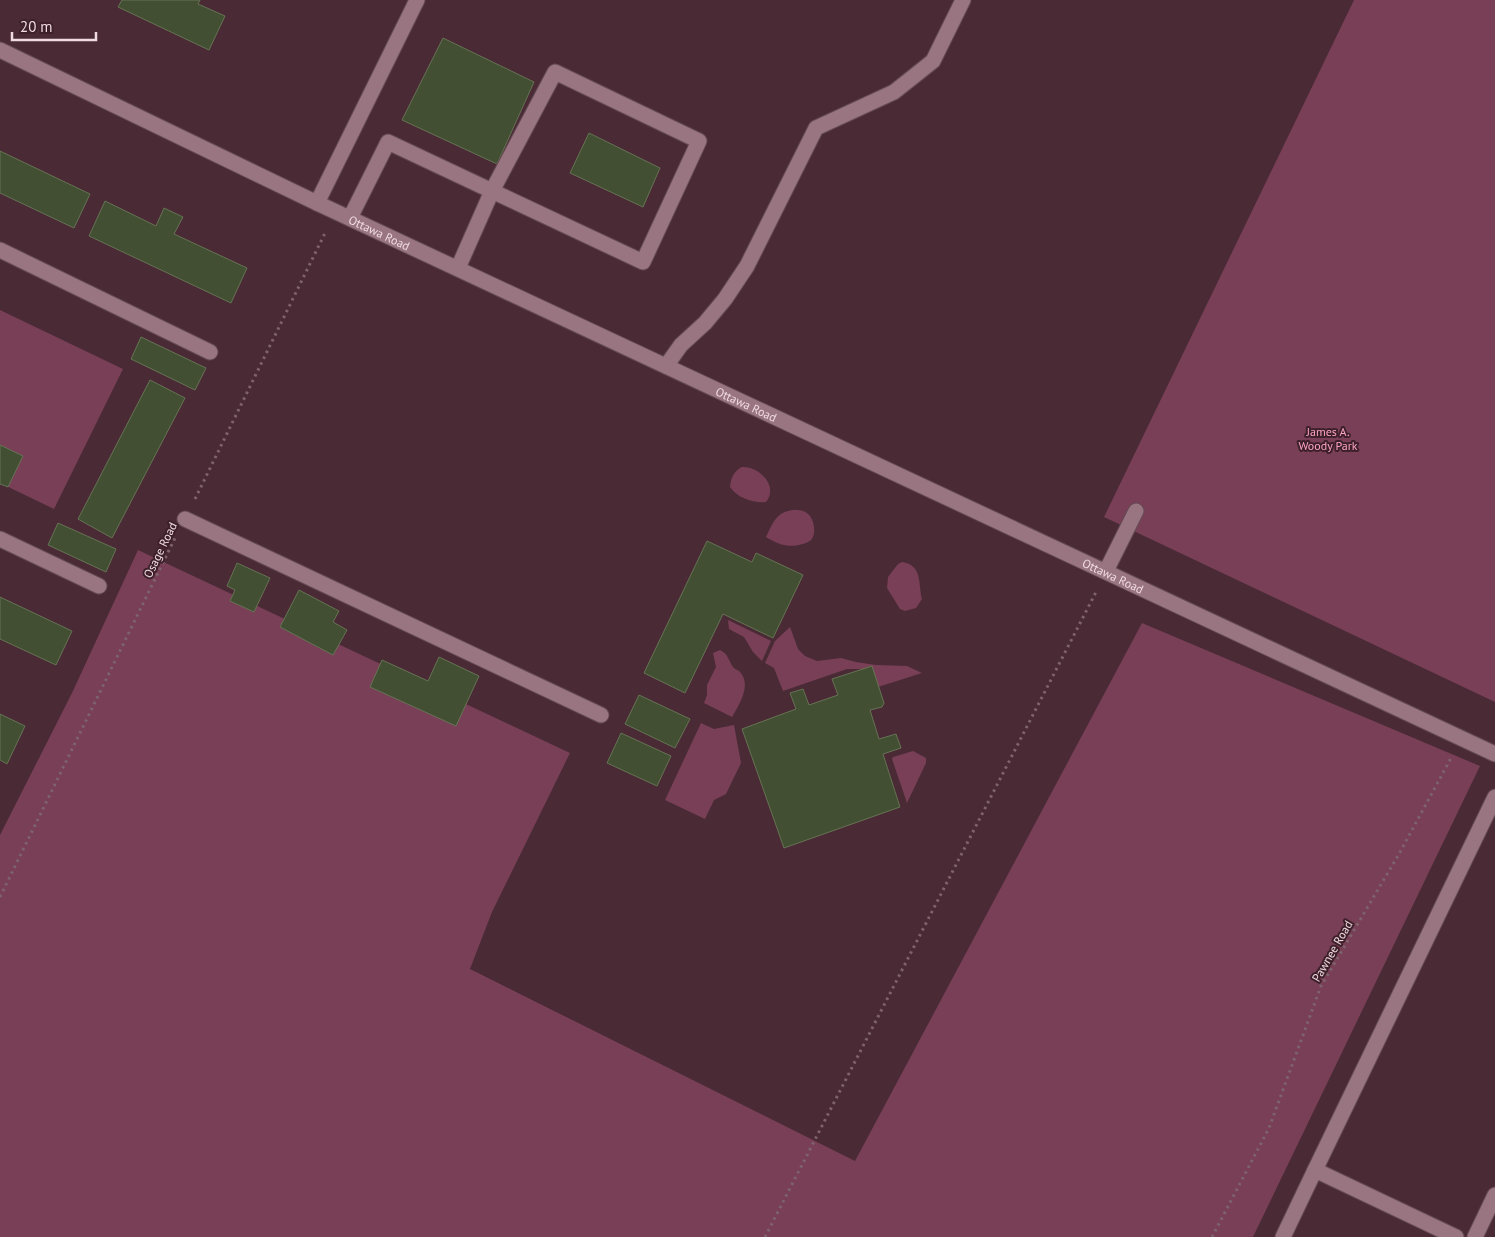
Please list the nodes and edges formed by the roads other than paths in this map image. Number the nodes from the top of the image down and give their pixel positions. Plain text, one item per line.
1 (417, 0) edge
2 (963, 0) edge
3 (0, 50) edge
4 (492, 191) junction
5 (317, 203) junction
6 (350, 218) junction
7 (0, 250) edge
8 (458, 268) junction
9 (210, 352) dead end
10 (666, 366) junction
11 (1136, 512) dead end
12 (185, 518) road end
13 (0, 539) edge
14 (1106, 571) junction
15 (98, 586) dead end
16 (601, 715) dead end
17 (1495, 754) edge
18 (1495, 797) edge
19 (1316, 1170) junction
20 (1495, 1195) edge
21 (1412, 1216) junction
22 (1283, 1237) edge
23 (1428, 1237) edge
24 (1456, 1237) edge
25 (1475, 1237) edge

1 - 5 street
2 - 10 street
3 - 5 street, Ottawa Road
4 - 4 street
4 - 6 street
4 - 8 street
5 - 6 street, Ottawa Road
6 - 8 street, Ottawa Road
7 - 9 street
8 - 10 street, Ottawa Road
10 - 14 street, Ottawa Road
11 - 14 street
12 - 16 street
13 - 15 street
14 - 17 street, Ottawa Road
18 - 19 street
19 - 21 street
19 - 22 street
20 - 25 street
21 - 23 street
21 - 24 street

